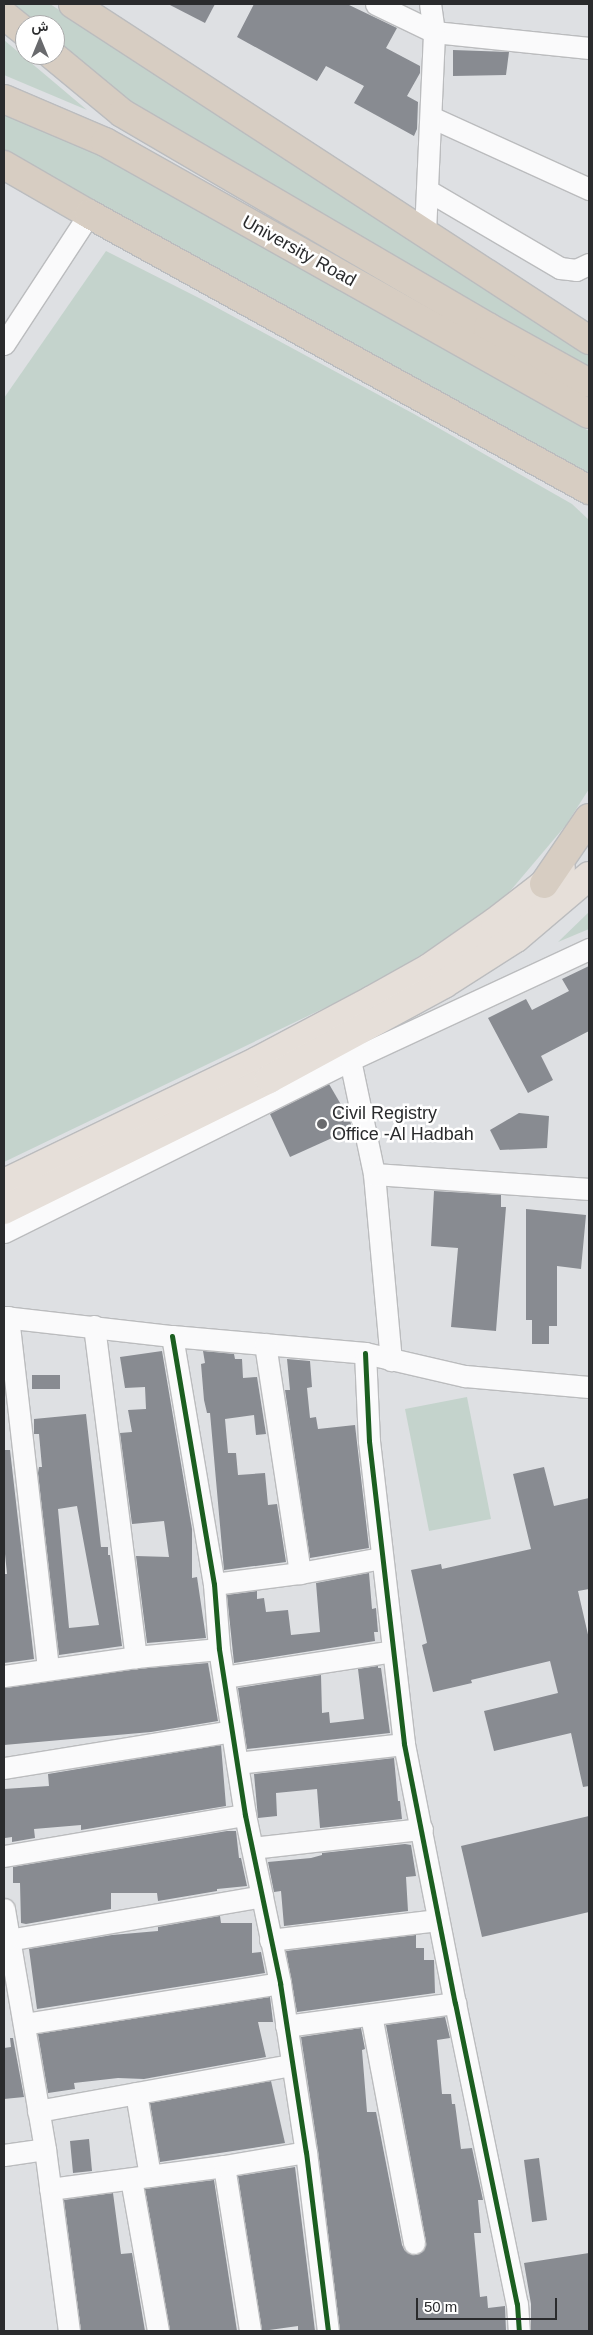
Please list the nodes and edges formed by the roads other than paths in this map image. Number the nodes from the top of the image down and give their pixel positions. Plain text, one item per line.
1 (73, 4) edge
2 (376, 4) edge
3 (430, 4) edge
4 (4, 15) edge
5 (15, 24) edge
6 (434, 32) junction
7 (589, 48) edge
8 (64, 65) edge
9 (4, 99) edge
10 (432, 117) junction
11 (4, 165) edge
12 (589, 189) edge
13 (428, 190) junction
14 (89, 214) junction
15 (425, 232) junction
16 (589, 264) edge
17 (482, 338) junction
18 (589, 340) edge
19 (4, 344) edge
20 (589, 383) edge
21 (589, 414) edge
22 (552, 468) junction
23 (589, 490) edge
24 (589, 500) edge
25 (589, 818) edge
26 (589, 841) edge
27 (589, 876) edge
28 (544, 884) junction
29 (589, 949) edge
30 (362, 1030) junction
31 (350, 1060) junction
32 (263, 1070) junction
33 (374, 1174) junction
34 (4, 1183) edge
35 (589, 1189) edge
36 (4, 1210) edge
37 (4, 1232) edge
38 (6, 1317) edge
39 (94, 1326) junction
40 (172, 1336) junction
41 (265, 1344) junction
42 (365, 1353) junction
43 (391, 1360) junction
44 (589, 1388) edge
45 (381, 1558) junction
46 (300, 1573) junction
47 (214, 1584) junction
48 (219, 1649) junction
49 (393, 1651) junction
50 (136, 1657) junction
51 (48, 1669) junction
52 (4, 1676) edge
53 (224, 1677) junction
54 (232, 1731) junction
55 (404, 1744) junction
56 (237, 1763) junction
57 (4, 1768) edge
58 (244, 1815) junction
59 (422, 1829) junction
60 (252, 1848) junction
61 (4, 1856) edge
62 (262, 1896) junction
63 (4, 1909) edge
64 (438, 1920) junction
65 (8, 1940) junction
66 (270, 1940) junction
67 (280, 1983) junction
68 (454, 2003) junction
69 (371, 2015) junction
70 (24, 2024) junction
71 (286, 2026) junction
72 (291, 2065) junction
73 (136, 2093) junction
74 (38, 2110) junction
75 (45, 2149) junction
76 (306, 2152) junction
77 (4, 2155) edge
78 (224, 2166) junction
79 (141, 2177) junction
80 (50, 2189) junction
81 (414, 2243) dead end
82 (69, 2331) edge
83 (158, 2331) edge
84 (250, 2331) edge
85 (328, 2331) edge
86 (520, 2331) edge

1 - 15 highway
2 - 6 street
3 - 6 street
4 - 5 highway
6 - 7 street
6 - 10 street
8 - 17 highway, University Road
9 - 17 highway, University Road
10 - 12 street
10 - 13 street
11 - 14 highway
13 - 15 street
13 - 16 street
14 - 19 street
14 - 22 highway
15 - 18 highway
17 - 20 highway, University Road
17 - 21 highway, University Road
22 - 23 highway
22 - 24 highway
25 - 28 highway
26 - 28 main road
27 - 30 main road
28 - 32 main road
29 - 31 street
30 - 31 street
30 - 32 main road
31 - 33 street
31 - 37 street
32 - 34 main road
32 - 36 main road
33 - 35 street
33 - 43 street
38 - 39 street
38 - 51 street
39 - 40 street
39 - 50 street
40 - 41 street
40 - 47 street
41 - 42 street
41 - 46 street
42 - 43 street
42 - 45 street
43 - 44 street
45 - 46 street
45 - 49 street
46 - 47 street
47 - 48 street
48 - 50 street
48 - 53 street
49 - 53 street
49 - 55 street
50 - 51 street
51 - 52 street
53 - 54 street
54 - 56 street
54 - 57 street
55 - 56 street
55 - 59 street
56 - 58 street
58 - 60 street
58 - 61 street
59 - 60 street
59 - 64 street
60 - 62 street
62 - 65 street
62 - 66 street
63 - 65 street
64 - 66 street
64 - 68 street
65 - 70 street
66 - 67 street
67 - 70 street
67 - 71 street
68 - 69 street
68 - 86 street
69 - 71 street
69 - 81 street
70 - 74 street
71 - 72 street
72 - 73 street
72 - 76 street
73 - 74 street
73 - 79 street
74 - 75 street
75 - 77 street
75 - 80 street
76 - 78 street
76 - 85 street
78 - 79 street
78 - 84 street
79 - 80 street
79 - 83 street
80 - 82 street

